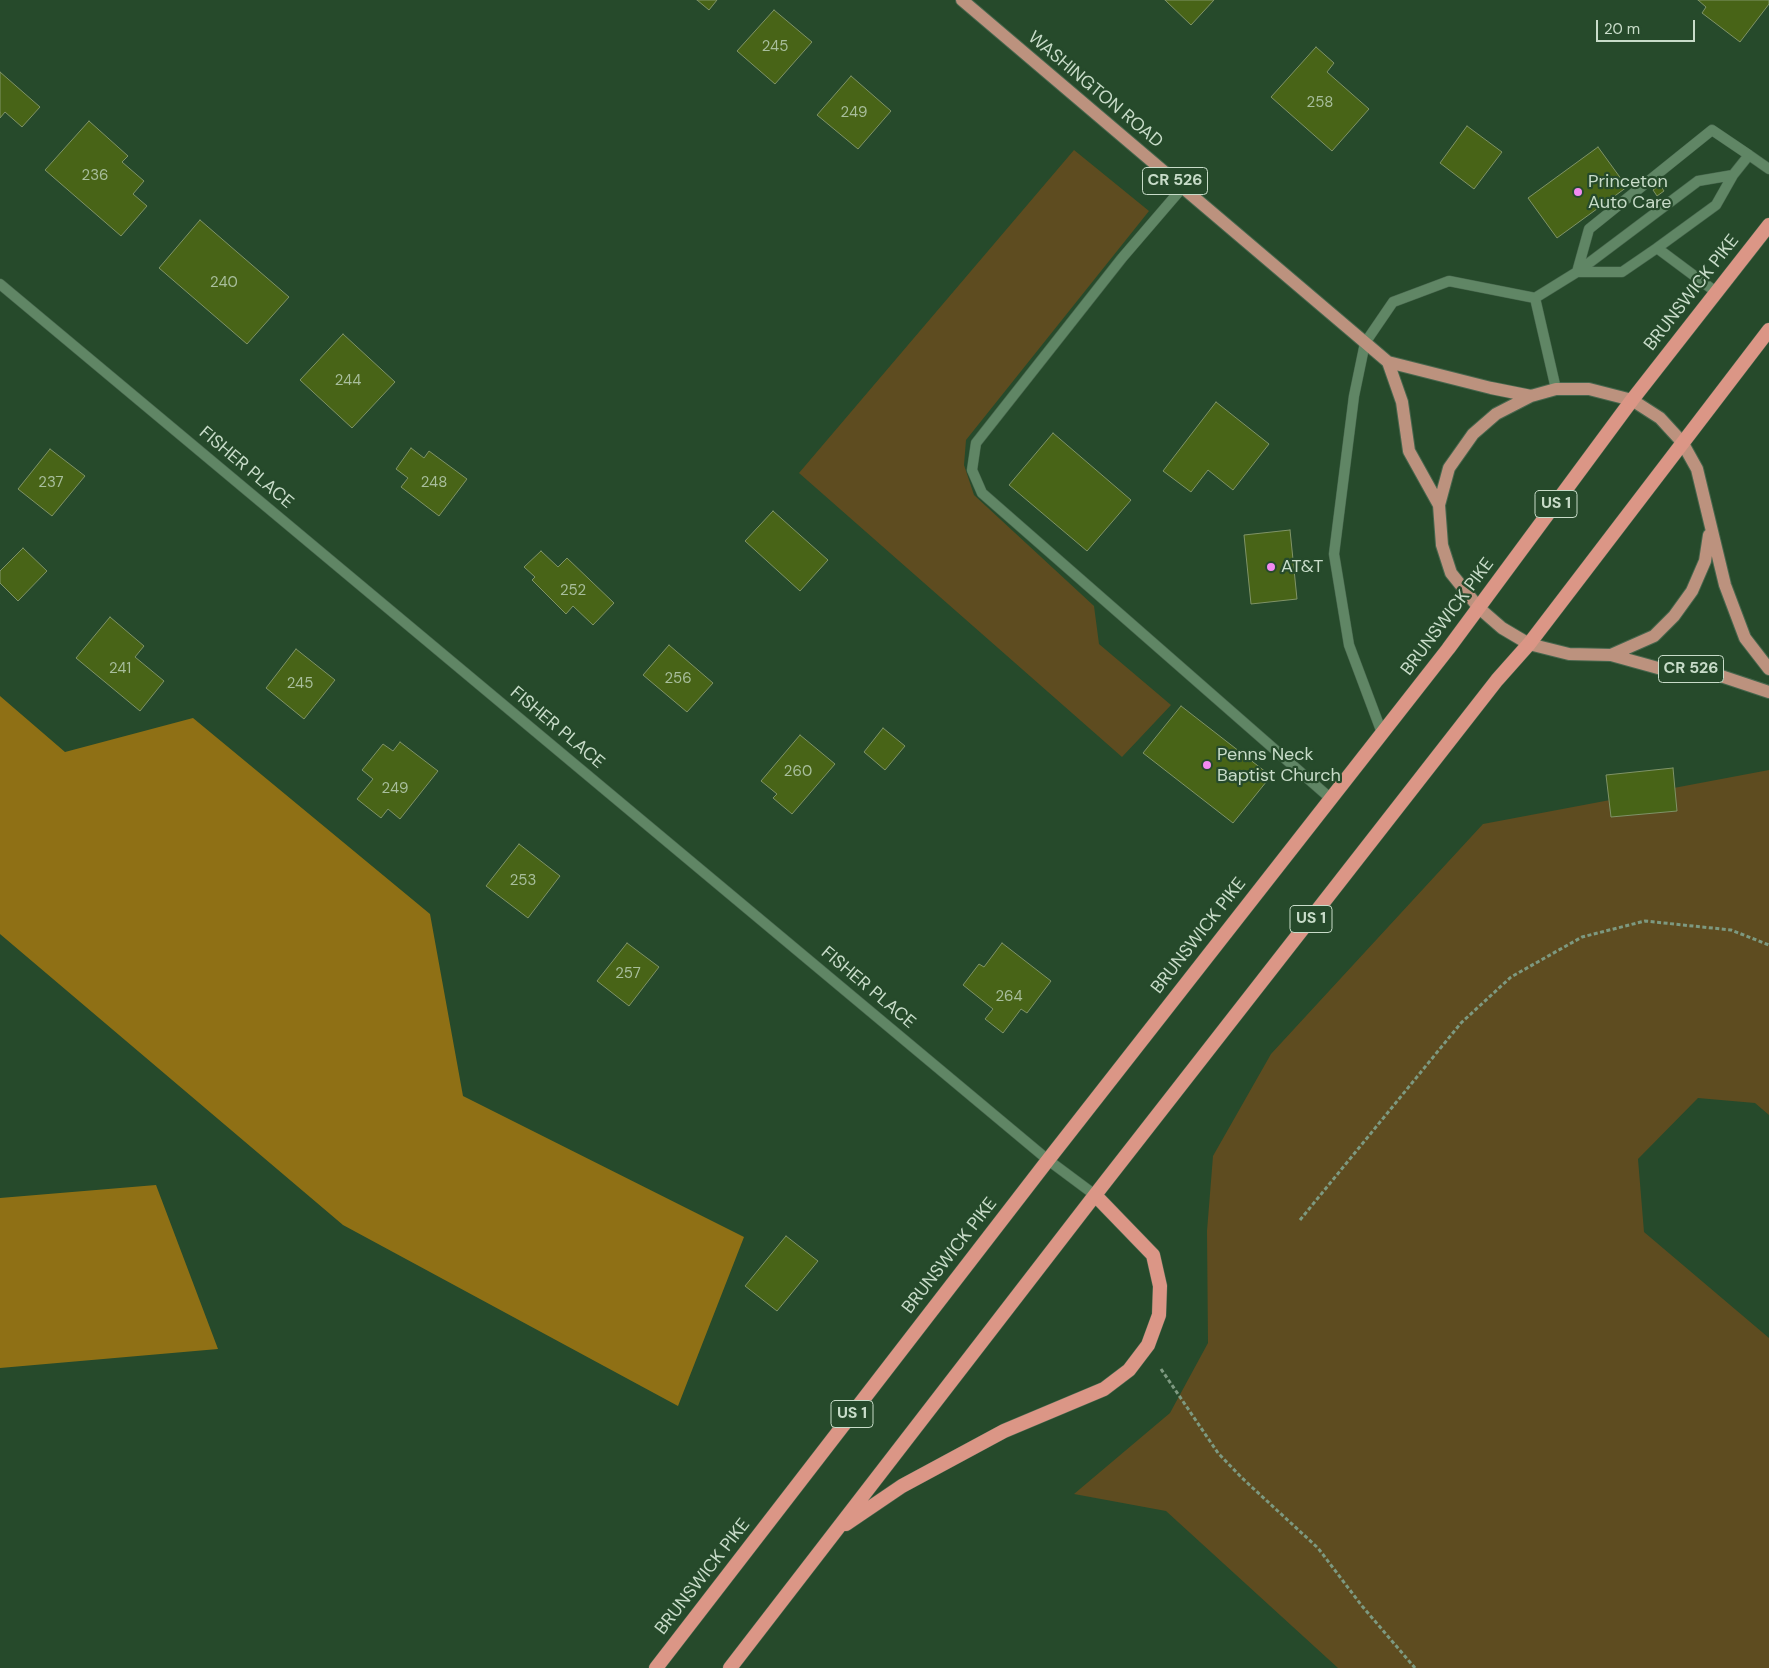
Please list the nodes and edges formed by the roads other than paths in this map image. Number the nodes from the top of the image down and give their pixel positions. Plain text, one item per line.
1 (962, 0) edge
2 (1749, 155) junction
3 (1769, 169) edge
4 (1733, 175) junction
5 (1183, 187) junction
6 (1769, 225) edge
7 (1657, 248) junction
8 (1577, 272) junction
9 (0, 284) edge
10 (1716, 292) junction
11 (1535, 298) junction
12 (1769, 330) edge
13 (1365, 344) junction
14 (1388, 362) junction
15 (1556, 389) junction
16 (1531, 396) junction
17 (1632, 400) junction
18 (1682, 442) junction
19 (1439, 505) junction
20 (1710, 530) junction
21 (1479, 608) junction
22 (1529, 644) junction
23 (1611, 655) junction
24 (1769, 669) edge
25 (1769, 692) edge
26 (1382, 733) junction
27 (1330, 798) junction
28 (1048, 1160) junction
29 (1095, 1195) junction
30 (836, 1530) junction
31 (656, 1668) edge
32 (730, 1668) edge

1 - 5 main road, WASHINGTON ROAD / CR 526
2 - 3 street
2 - 4 street
2 - 8 street
4 - 7 street
4 - 8 street
5 - 13 main road, WASHINGTON ROAD / CR 526
5 - 27 street
6 - 10 highway, BRUNSWICK PIKE / US 1
7 - 8 street
7 - 10 street
8 - 11 street
9 - 28 street, FISHER PLACE
10 - 17 highway, BRUNSWICK PIKE / US 1
11 - 13 street
11 - 15 street
12 - 18 highway, US 1
13 - 14 main road, WASHINGTON ROAD / CR 526
13 - 26 street
14 - 16 main road, WASHINGTON ROAD / CR 526
14 - 19 main road, WASHINGTON ROAD / CR 526
15 - 16 main road, WASHINGTON ROAD / CR 526
15 - 17 main road, WASHINGTON ROAD / CR 526
16 - 19 main road, WASHINGTON ROAD
17 - 18 main road, WASHINGTON ROAD / CR 526
17 - 21 highway, BRUNSWICK PIKE / US 1
18 - 20 main road, WASHINGTON ROAD / CR 526
18 - 22 highway, US 1
19 - 21 main road, WASHINGTON ROAD / CR 526
20 - 23 main road, WASHINGTON ROAD
20 - 24 main road, WASHINGTON ROAD / CR 526
21 - 22 main road, WASHINGTON ROAD / CR 526
21 - 26 highway, BRUNSWICK PIKE / US 1
22 - 23 main road, WASHINGTON ROAD / CR 526
22 - 29 highway, US 1
23 - 25 main road, WASHINGTON ROAD / CR 526
26 - 27 highway, BRUNSWICK PIKE / US 1
27 - 28 highway, BRUNSWICK PIKE / US 1
28 - 29 street, FISHER PLACE
28 - 31 highway, BRUNSWICK PIKE / US 1
29 - 30 highway, US 1
29 - 30 highway
30 - 32 highway, US 1

